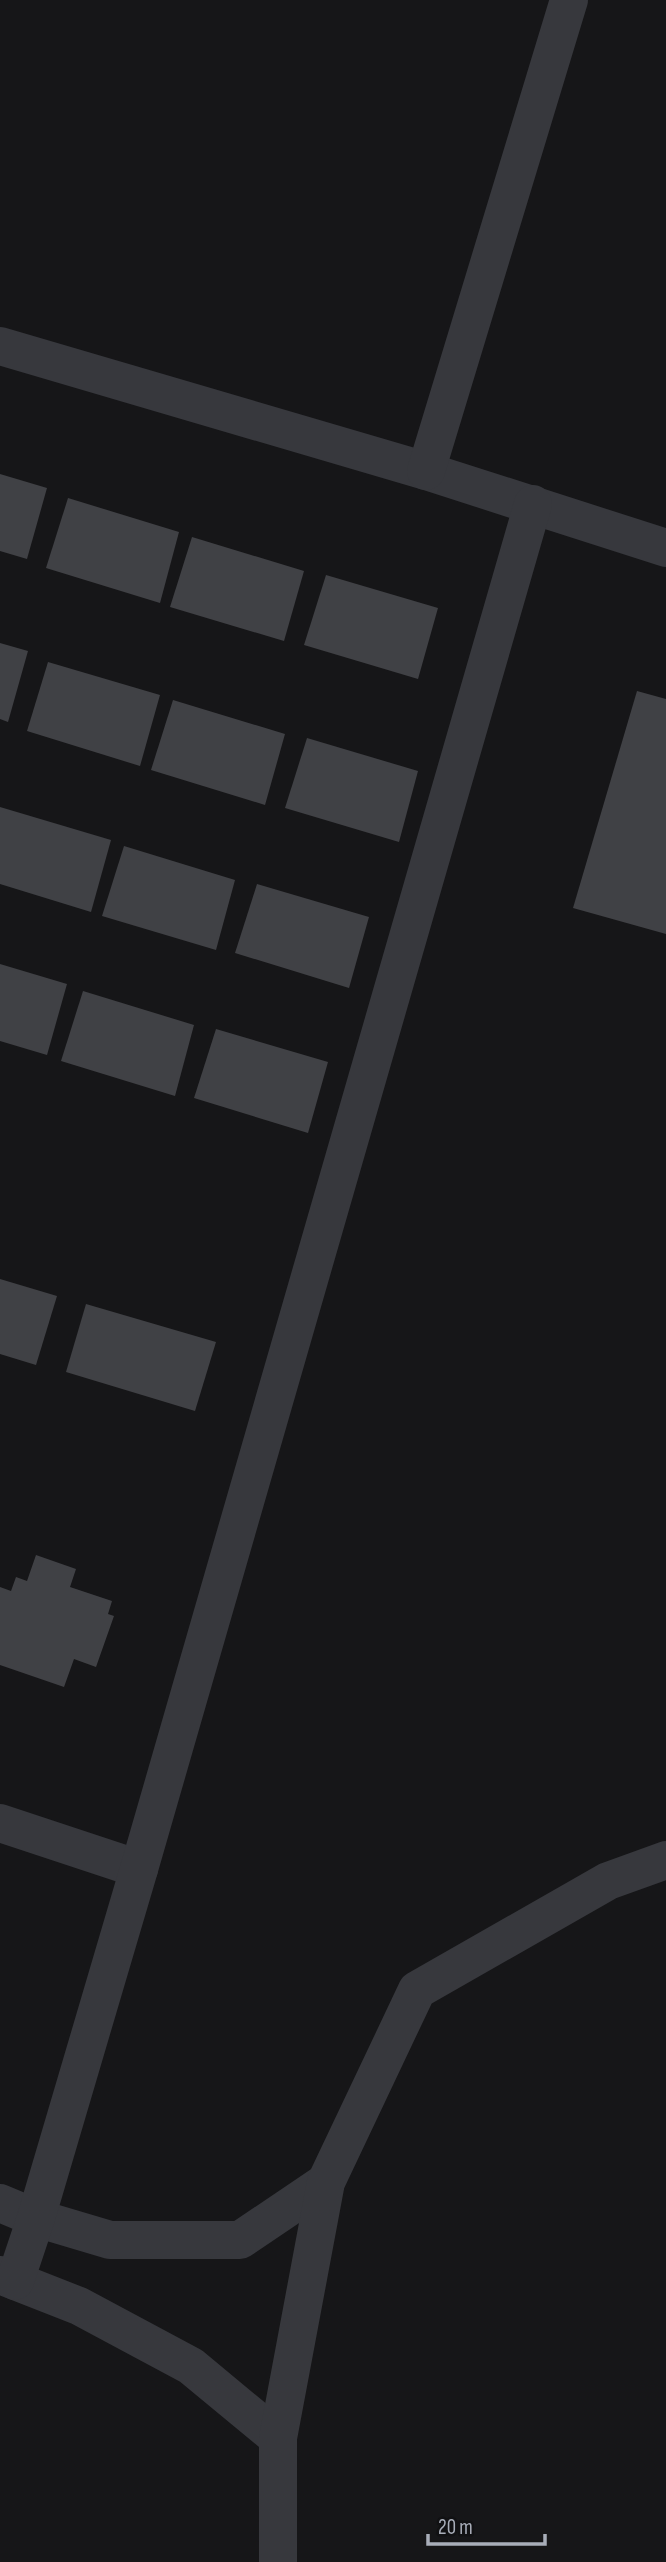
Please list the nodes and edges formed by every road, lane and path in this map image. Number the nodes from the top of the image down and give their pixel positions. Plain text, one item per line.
1 (569, 0) edge
2 (0, 346) edge
3 (426, 471) junction
4 (533, 504) junction
5 (666, 548) edge
6 (0, 1823) edge
7 (666, 1860) edge
8 (139, 1869) junction
9 (326, 2182) junction
10 (0, 2203) edge
11 (36, 2218) junction
12 (8, 2278) edge
13 (278, 2438) junction
14 (278, 2562) edge

1 - 3 lane
2 - 3 lane
3 - 4 lane
4 - 5 lane
4 - 8 lane
6 - 8 lane
7 - 9 lane
8 - 11 lane
9 - 11 lane
9 - 13 lane
10 - 11 lane
11 - 12 lane
12 - 13 lane
13 - 14 lane

